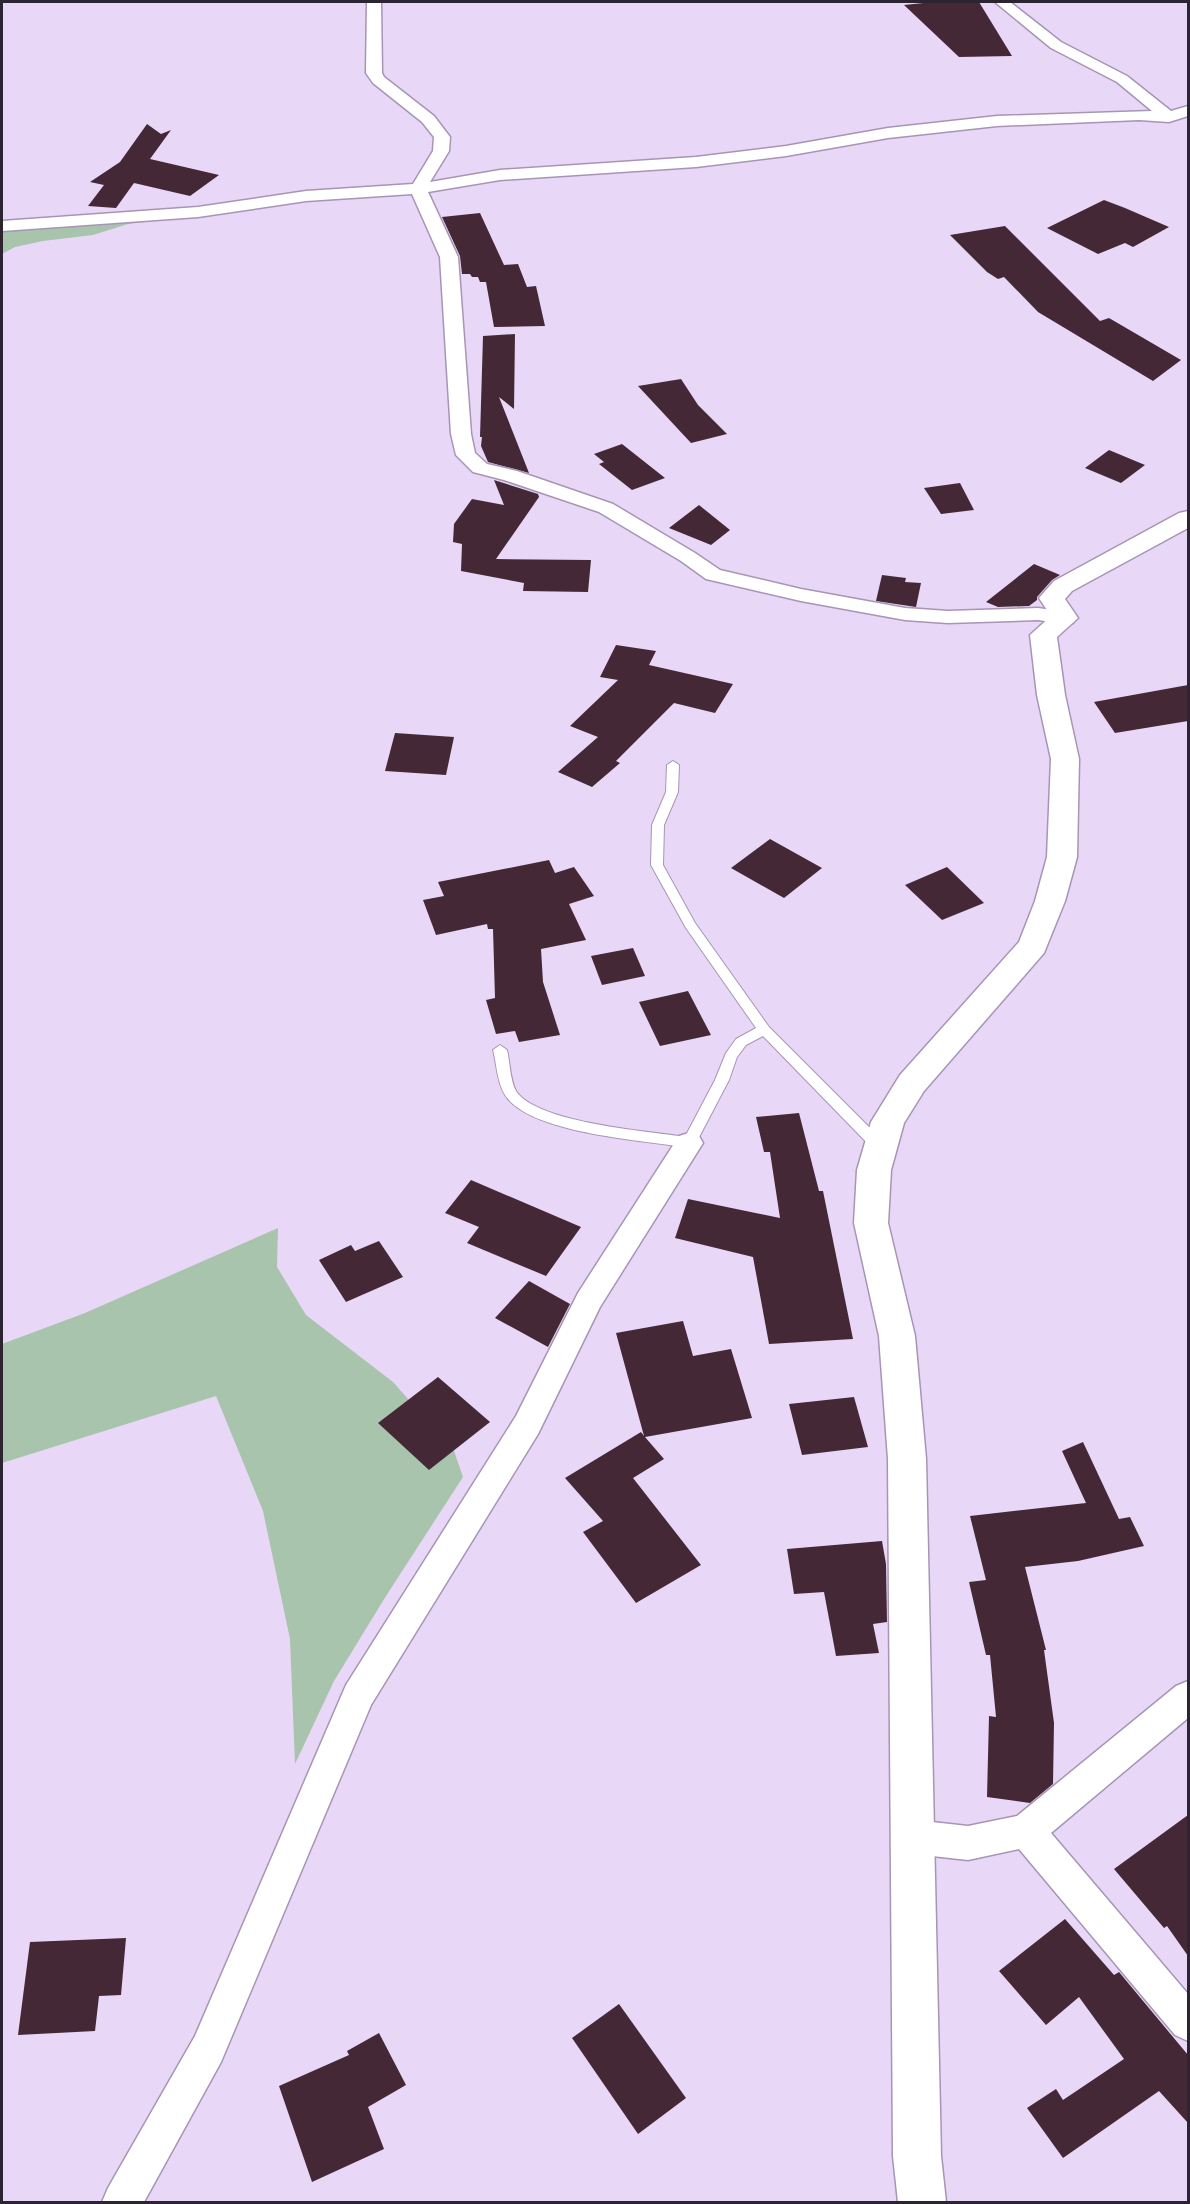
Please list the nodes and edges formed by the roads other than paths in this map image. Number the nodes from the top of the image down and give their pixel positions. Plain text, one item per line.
1 (374, 2) edge
2 (1002, 2) edge
3 (1188, 111) edge
4 (1169, 117) junction
5 (418, 189) junction
6 (2, 225) edge
7 (1188, 518) edge
8 (1065, 618) junction
9 (673, 765) dead end
10 (764, 1030) junction
11 (500, 1050) dead end
12 (689, 1143) junction
13 (881, 1148) junction
14 (1188, 1697) edge
15 (1026, 1831) junction
16 (914, 1837) junction
17 (1188, 2022) edge
18 (122, 2202) edge
19 (922, 2202) edge

1 - 5 street
2 - 4 street
3 - 4 street
4 - 5 street
5 - 6 street
5 - 8 street
7 - 8 main road
8 - 13 main road
9 - 10 lane
10 - 12 lane
10 - 13 lane
11 - 12 lane
12 - 18 street
13 - 16 main road
14 - 15 street
15 - 16 street
15 - 17 street
16 - 19 main road

